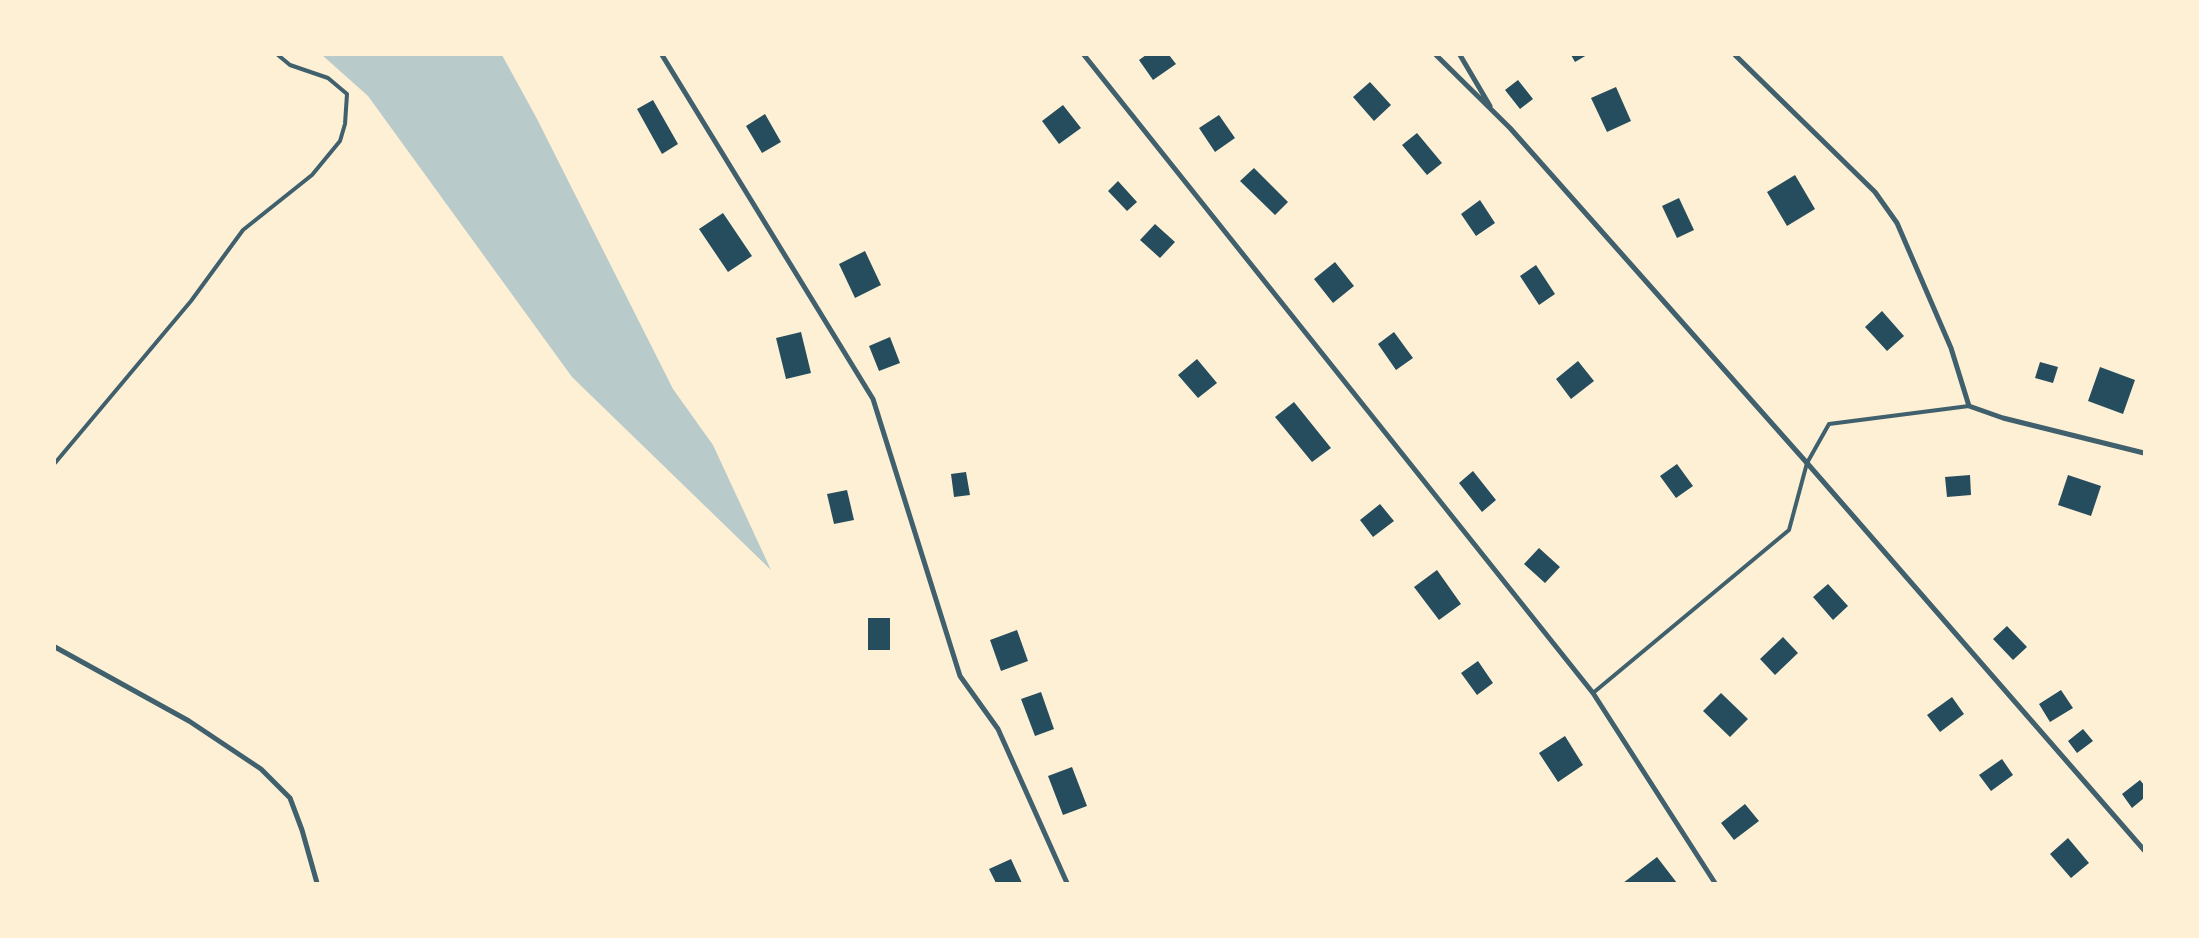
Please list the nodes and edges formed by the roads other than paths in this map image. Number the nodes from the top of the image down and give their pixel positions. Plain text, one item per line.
1 (278, 55) edge
2 (662, 55) edge
3 (1084, 55) edge
4 (1436, 55) edge
5 (1460, 55) edge
6 (1735, 55) edge
7 (1494, 114) junction
8 (1969, 406) junction
9 (2144, 453) edge
10 (55, 463) edge
11 (1807, 463) junction
12 (55, 647) edge
13 (1593, 694) junction
14 (2144, 850) edge
15 (317, 883) edge
16 (1066, 883) edge
17 (1715, 883) edge

1 - 10 lane
2 - 16 street
3 - 13 street
4 - 7 street
5 - 7 street
6 - 8 street
7 - 11 street
8 - 9 street
8 - 11 lane
11 - 13 lane
11 - 14 street
12 - 15 street
13 - 17 street

